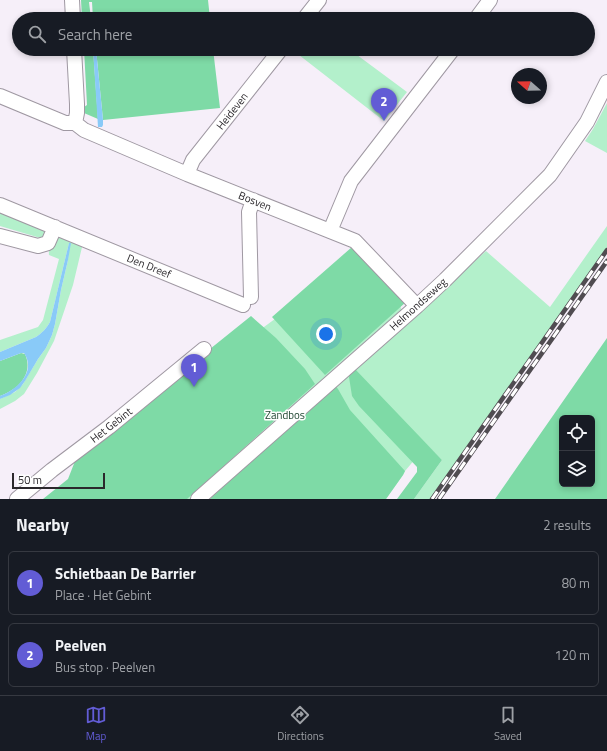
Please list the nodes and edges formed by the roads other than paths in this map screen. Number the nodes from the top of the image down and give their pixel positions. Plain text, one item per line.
1 (72, 0) edge
2 (319, 0) edge
3 (490, 0) edge
4 (73, 12) edge
5 (310, 12) edge
6 (481, 12) edge
7 (74, 56) edge
8 (276, 56) edge
9 (448, 56) edge
10 (607, 82) edge
11 (0, 96) edge
12 (75, 123) junction
13 (187, 174) junction
14 (254, 200) junction
15 (0, 205) edge
16 (55, 227) junction
17 (330, 231) junction
18 (0, 236) edge
19 (417, 306) junction
20 (204, 349) dead end
21 (17, 499) edge
22 (198, 499) edge

1 - 4 street
2 - 5 street
3 - 6 street
7 - 12 street
8 - 13 street, Heideven
9 - 17 street
10 - 19 street, Helmondseweg
11 - 12 street, Bosven
12 - 13 street, Bosven
13 - 14 street, Bosven
14 - 16 street, Den Dreef
14 - 17 street, Bosven
15 - 16 street, Den Dreef
16 - 18 street
17 - 19 street, Bosven
19 - 22 street, Helmondseweg
20 - 21 street, Het Gebint

